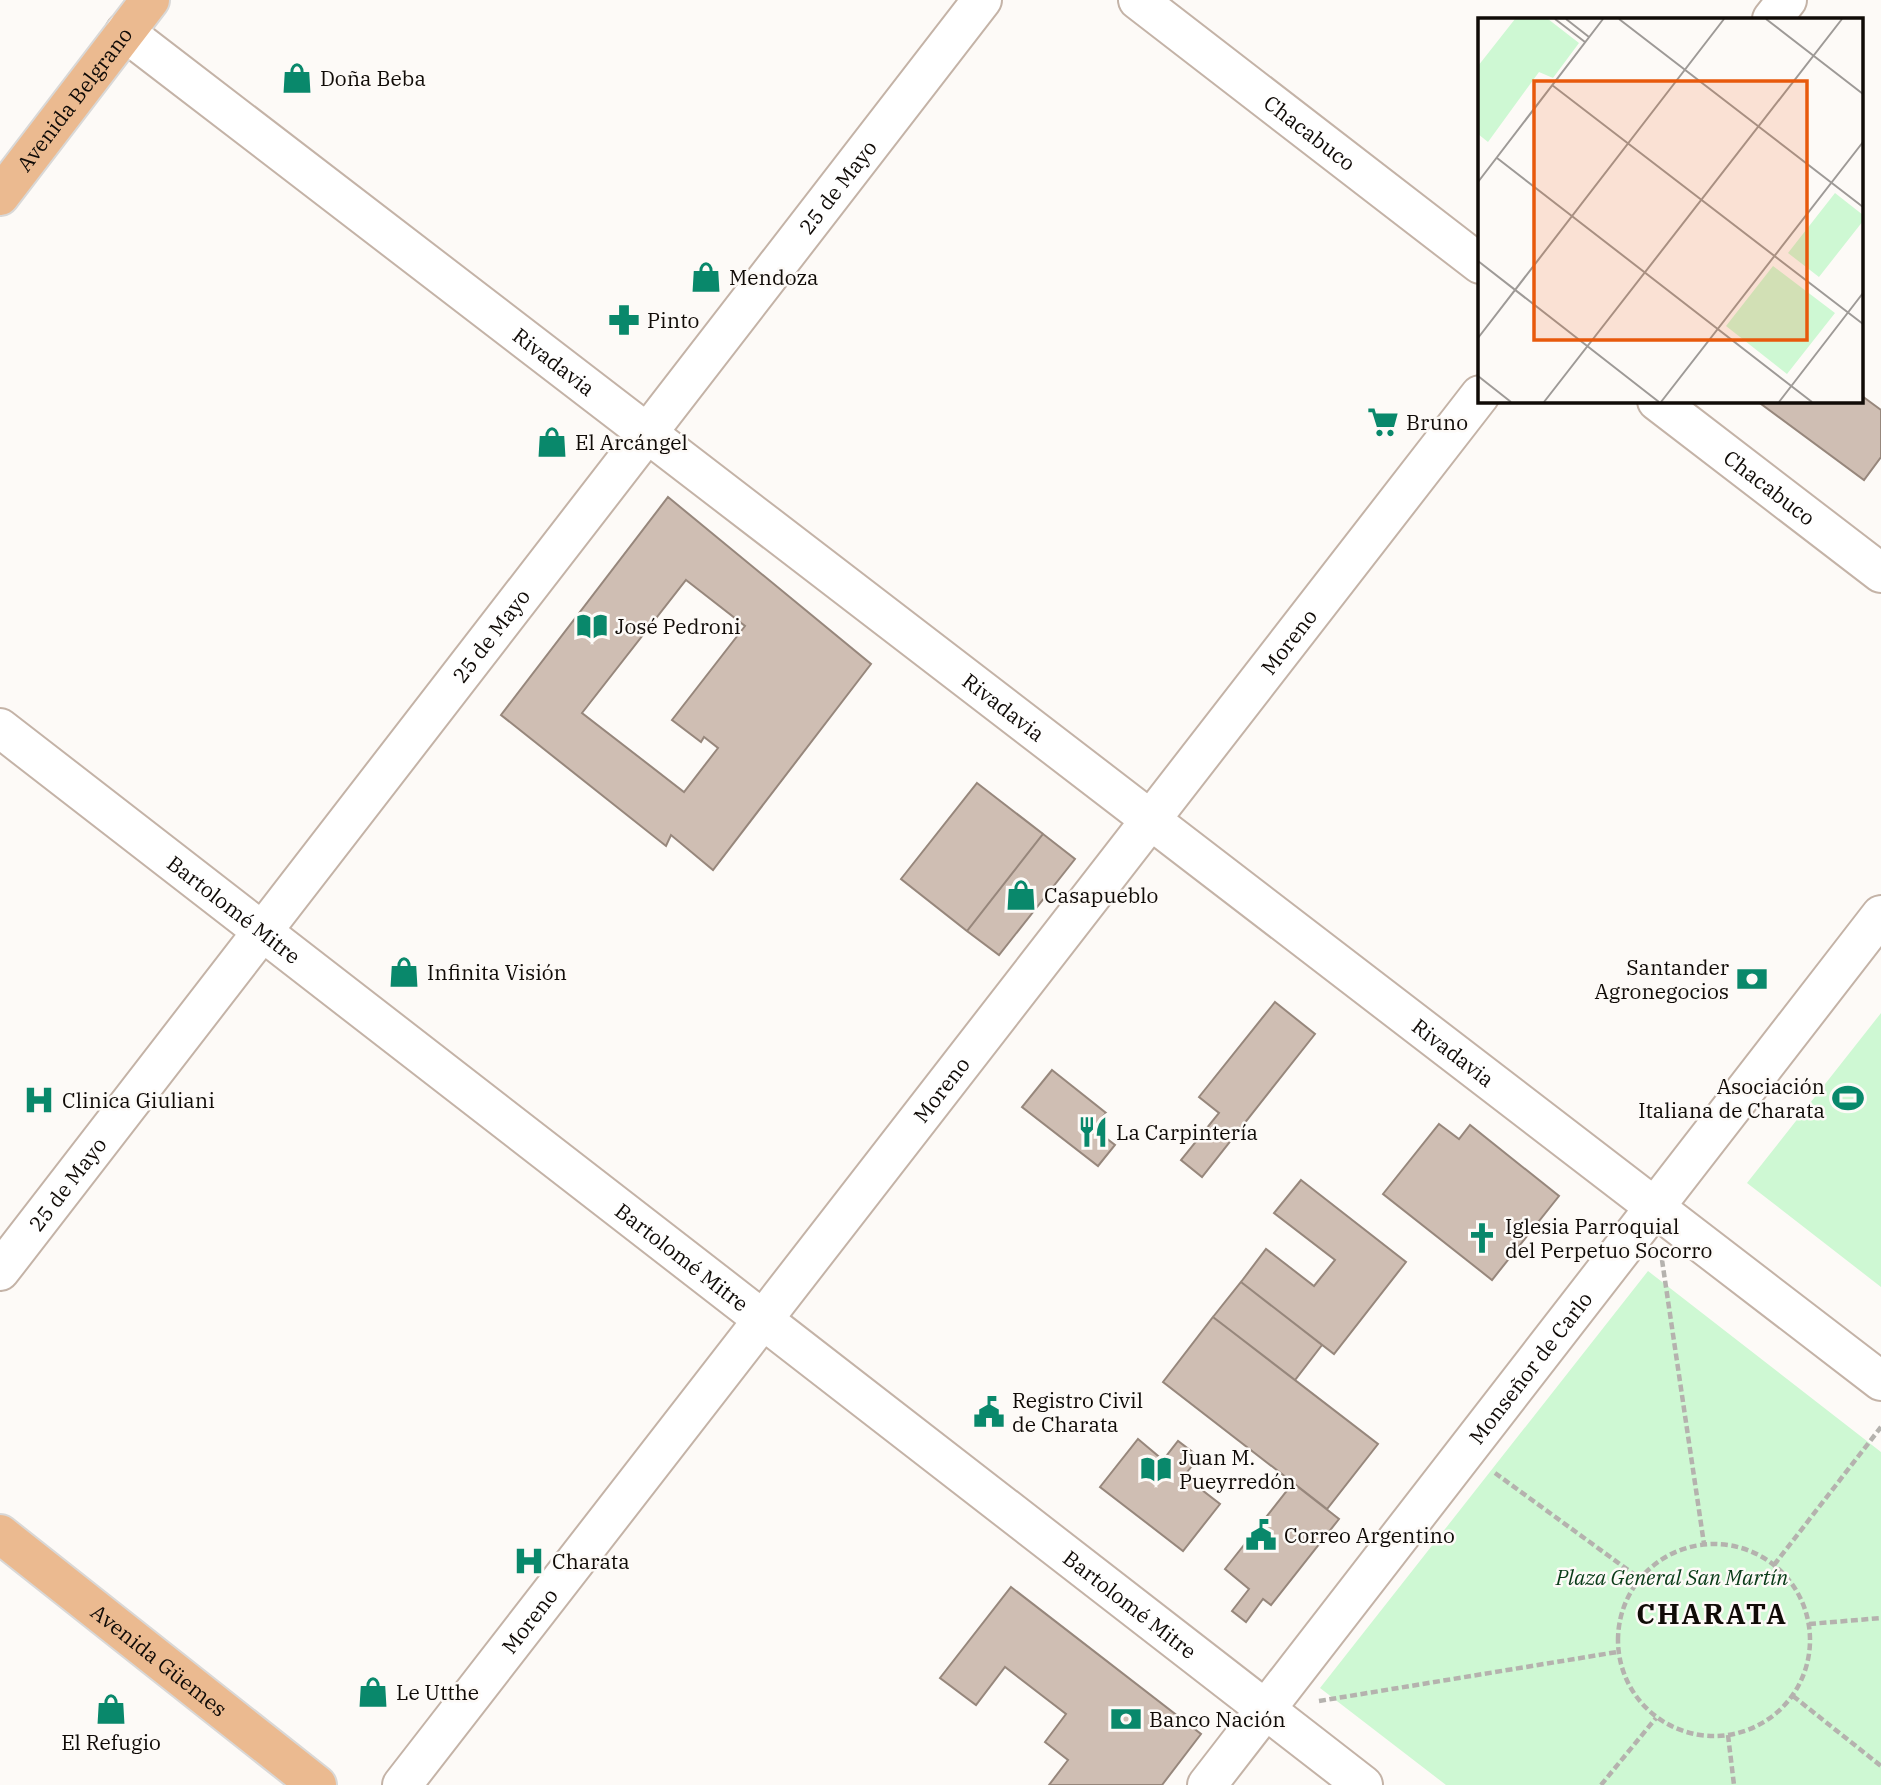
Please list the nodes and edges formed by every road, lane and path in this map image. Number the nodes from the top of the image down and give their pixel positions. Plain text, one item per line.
1 (150, 0) edge
2 (982, 0) edge
3 (1138, 0) edge
4 (1787, 0) edge
5 (1773, 18) edge
6 (125, 32) junction
7 (0, 196) edge
8 (1478, 262) edge
9 (1478, 398) edge
10 (1658, 402) edge
11 (647, 433) junction
12 (1881, 573) edge
13 (0, 728) edge
14 (1151, 820) junction
15 (1881, 915) edge
16 (262, 931) junction
17 (1654, 1208) junction
18 (0, 1271) edge
19 (763, 1320) junction
20 (1881, 1381) edge
21 (1881, 1427) edge
22 (1466, 1451) junction
23 (0, 1535) edge
24 (1704, 1544) junction
25 (1774, 1565) junction
26 (1639, 1578) junction
27 (1881, 1618) edge
28 (1809, 1624) junction
29 (1617, 1652) junction
30 (1793, 1696) junction
31 (1266, 1709) junction
32 (1656, 1718) junction
33 (1728, 1735) junction
34 (1881, 1766) edge
35 (317, 1785) edge
36 (402, 1785) edge
37 (1207, 1785) edge
38 (1363, 1785) edge
39 (1601, 1785) edge
40 (1734, 1785) edge

1 - 6 main road, Avenida Belgrano
2 - 11 street, 25 de Mayo
3 - 8 street, Chacabuco
4 - 5 street
6 - 7 main road, Avenida Belgrano
6 - 11 street, Rivadavia
9 - 14 street, Moreno
10 - 12 street, Chacabuco
11 - 14 street, Rivadavia
11 - 16 street, 25 de Mayo
13 - 16 street, Bartolomé Mitre
14 - 17 street, Rivadavia
14 - 19 street, Moreno
15 - 17 street, Monseñor de Carlo
16 - 18 street, 25 de Mayo
16 - 19 street, Bartolomé Mitre
17 - 20 street, Rivadavia
17 - 22 street, Monseñor de Carlo
17 - 24 path
19 - 31 street, Bartolomé Mitre
19 - 36 street, Moreno
21 - 25 path
22 - 26 path
22 - 31 street, Monseñor de Carlo
23 - 35 main road, Avenida Güemes
24 - 25 path
24 - 26 path
25 - 28 path
26 - 29 path
27 - 28 path
28 - 30 path
29 - 31 path
29 - 32 path
30 - 33 path
30 - 34 path
31 - 37 street, Monseñor de Carlo
31 - 38 street, Bartolomé Mitre
32 - 33 path
32 - 39 path
33 - 40 path

